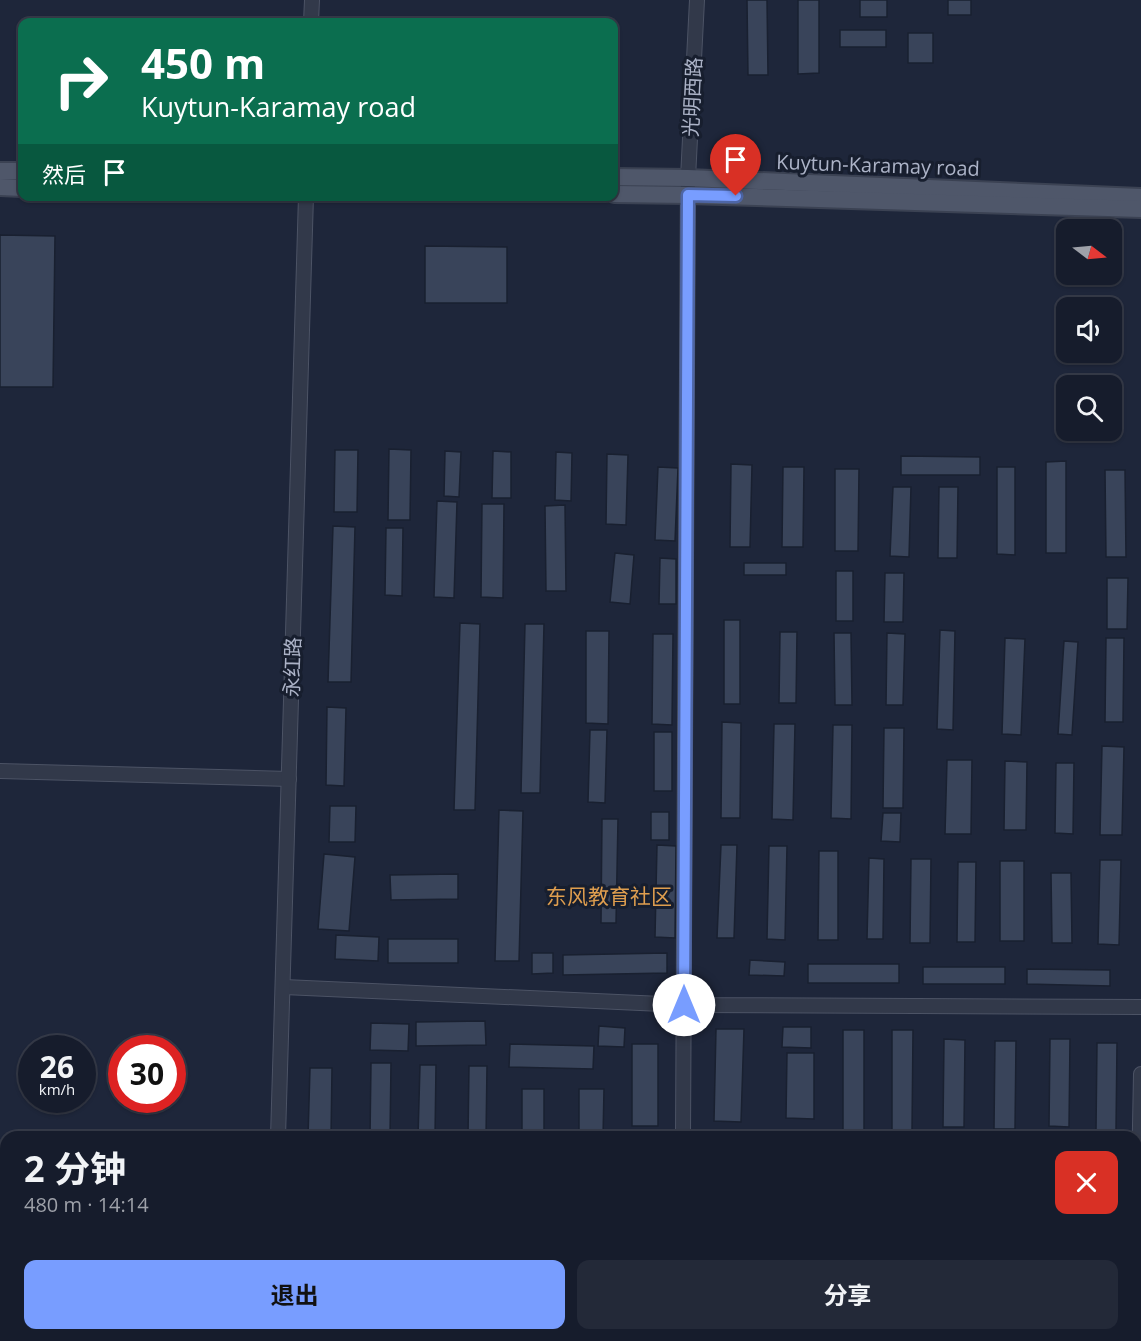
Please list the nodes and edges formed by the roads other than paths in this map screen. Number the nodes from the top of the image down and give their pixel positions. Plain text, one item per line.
1 (312, 0) edge
2 (697, 0) edge
3 (311, 18) edge
4 (0, 171) edge
5 (18, 171) edge
6 (618, 178) edge
7 (688, 187) junction
8 (0, 188) edge
9 (18, 188) edge
10 (618, 194) edge
11 (1141, 197) edge
12 (306, 201) edge
13 (1141, 209) edge
14 (0, 771) edge
15 (289, 779) junction
16 (284, 987) junction
17 (684, 1005) junction
18 (1141, 1008) edge
19 (1141, 1074) edge
20 (278, 1131) edge
21 (683, 1131) edge
22 (1140, 1131) edge

1 - 3 street
2 - 7 street, 光明西路
4 - 5 main road
6 - 7 main road, Kuytun-Karamay road
7 - 10 main road, Kuytun-Karamay road
7 - 11 main road, Kuytun-Karamay road
7 - 13 main road, Kuytun-Karamay road
7 - 17 street, 光明西路
8 - 9 main road
12 - 15 street, 永红路
14 - 15 street
15 - 16 street, 永红路
16 - 17 street
16 - 20 street, 永红路
17 - 18 street
17 - 21 street, 光明西路
19 - 22 street

